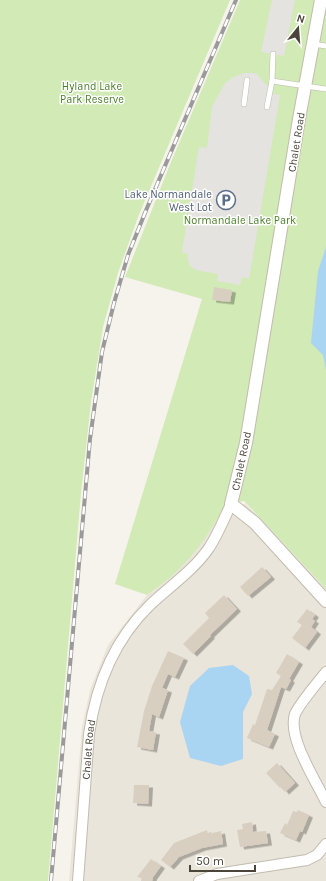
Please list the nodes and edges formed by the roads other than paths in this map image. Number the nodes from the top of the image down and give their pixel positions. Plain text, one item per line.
1 (321, 0) edge
2 (312, 44) junction
3 (326, 46) edge
4 (273, 54) dead end
5 (247, 80) dead end
6 (272, 81) junction
7 (305, 85) junction
8 (326, 89) edge
9 (244, 104) dead end
10 (266, 107) dead end
11 (231, 504) junction
12 (326, 602) edge
13 (326, 672) edge
14 (326, 802) edge
15 (326, 844) edge
16 (78, 881) edge
17 (199, 881) edge

1 - 2 street, Chalet Road
2 - 3 lane
2 - 7 street, Chalet Road
4 - 6 lane
5 - 9 lane
6 - 7 lane
6 - 10 lane
7 - 8 lane
7 - 11 street, Chalet Road
11 - 12 street
11 - 16 street, Chalet Road
13 - 14 street
15 - 17 street

